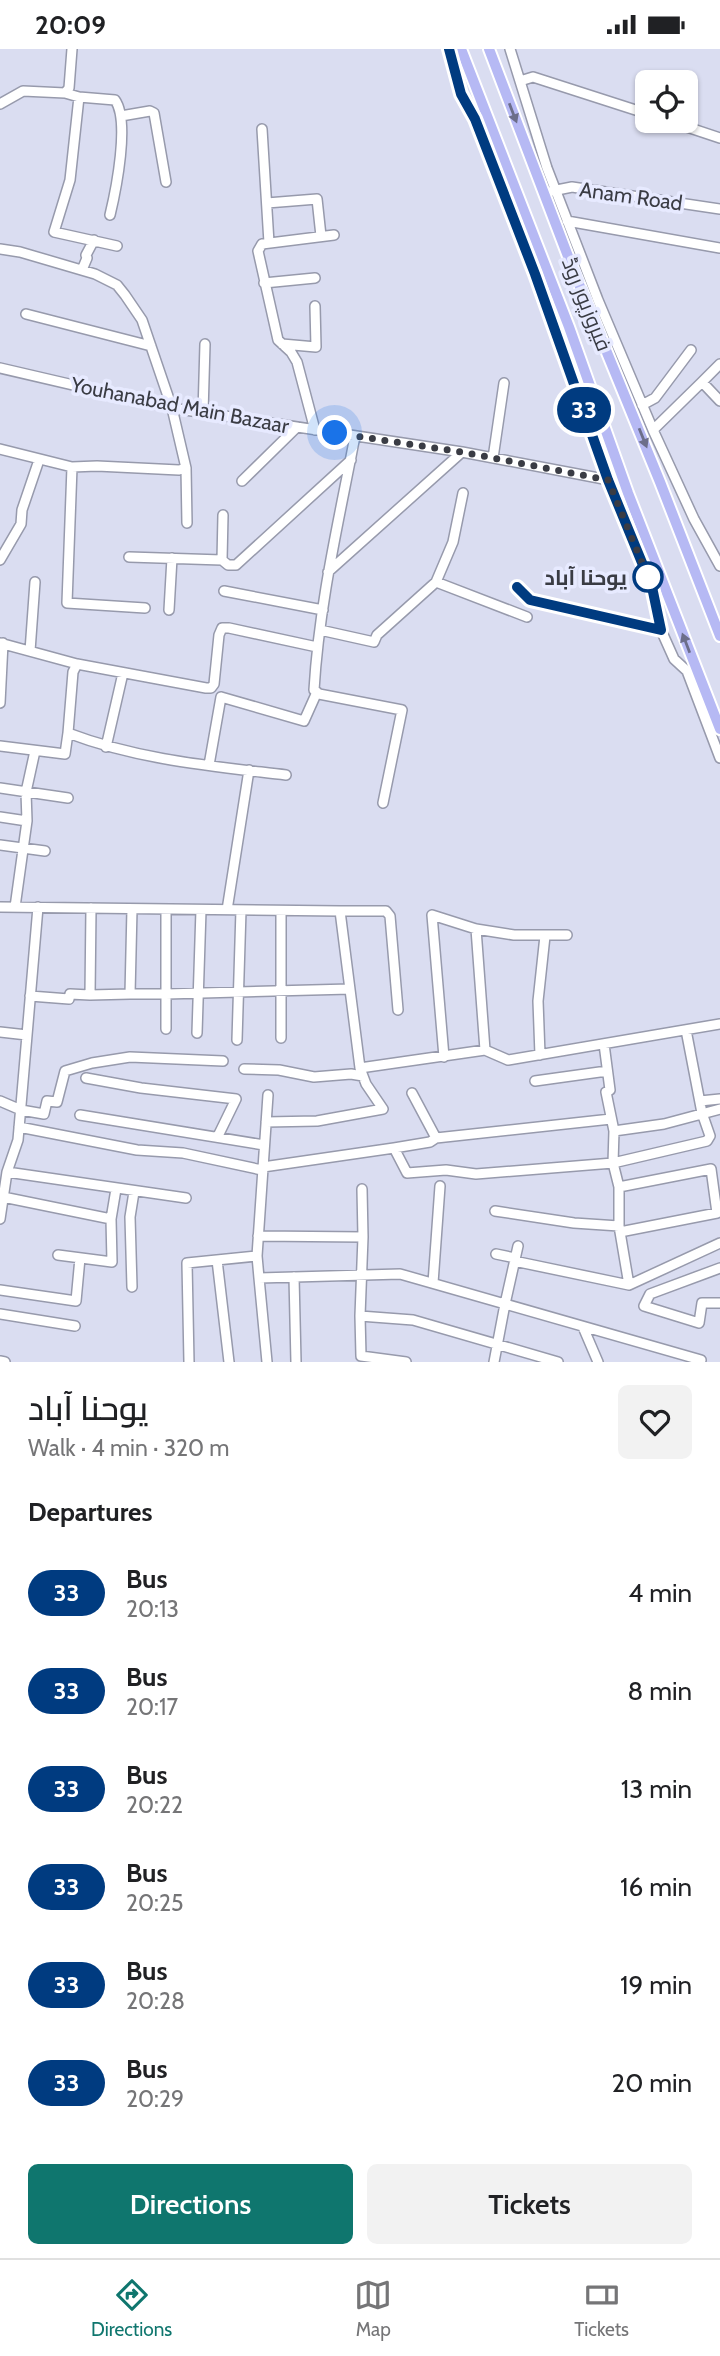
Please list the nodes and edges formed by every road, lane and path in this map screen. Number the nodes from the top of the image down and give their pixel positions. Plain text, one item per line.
1 (72, 49) edge
2 (449, 49) edge
3 (461, 49) edge
4 (489, 49) edge
5 (510, 49) edge
6 (520, 81) junction
7 (65, 93) junction
8 (79, 97) junction
9 (0, 104) edge
10 (635, 110) edge
11 (121, 116) junction
12 (262, 129) dead end
13 (698, 131) edge
14 (720, 138) edge
15 (166, 182) dead end
16 (556, 190) junction
17 (544, 194) junction
18 (267, 203) junction
19 (720, 209) edge
20 (110, 215) dead end
21 (567, 221) junction
22 (334, 235) dead end
23 (321, 236) junction
24 (94, 240) junction
25 (269, 243) junction
26 (117, 246) dead end
27 (720, 248) edge
28 (0, 249) edge
29 (82, 270) junction
30 (580, 270) junction
31 (315, 278) dead end
32 (264, 283) junction
33 (315, 306) dead end
34 (26, 314) dead end
35 (615, 342) junction
36 (205, 344) dead end
37 (281, 344) junction
38 (151, 346) junction
39 (604, 348) junction
40 (691, 350) dead end
41 (720, 364) edge
42 (0, 368) edge
43 (702, 382) junction
44 (504, 383) dead end
45 (720, 401) edge
46 (642, 405) junction
47 (172, 408) junction
48 (203, 413) junction
49 (297, 427) junction
50 (315, 430) junction
51 (653, 431) junction
52 (355, 436) junction
53 (0, 449) edge
54 (462, 452) junction
55 (493, 458) junction
56 (39, 460) junction
57 (351, 460) junction
58 (72, 467) junction
59 (186, 468) junction
60 (608, 480) junction
61 (242, 481) dead end
62 (463, 493) dead end
63 (223, 515) dead end
64 (187, 523) dead end
65 (129, 557) dead end
66 (172, 558) junction
67 (0, 560) edge
68 (222, 560) junction
69 (720, 566) edge
70 (328, 572) junction
71 (35, 582) dead end
72 (436, 582) junction
73 (517, 587) dead end
74 (224, 591) dead end
75 (145, 608) dead end
76 (169, 610) dead end
77 (323, 610) junction
78 (527, 617) dead end
79 (320, 630) junction
80 (661, 630) junction
81 (720, 636) edge
82 (1, 643) edge
83 (317, 647) junction
84 (30, 651) junction
85 (77, 664) junction
86 (123, 673) junction
87 (317, 692) junction
88 (0, 703) edge
89 (720, 729) edge
90 (68, 733) junction
91 (0, 746) edge
92 (106, 747) junction
93 (34, 751) junction
94 (720, 758) edge
95 (209, 765) junction
96 (249, 770) junction
97 (286, 775) dead end
98 (0, 788) edge
99 (26, 792) junction
100 (68, 798) dead end
101 (383, 803) dead end
102 (0, 817) edge
103 (27, 821) junction
104 (0, 845) edge
105 (22, 848) junction
106 (45, 851) dead end
107 (0, 907) edge
108 (15, 907) junction
109 (38, 907) junction
110 (91, 908) junction
111 (132, 909) junction
112 (166, 909) junction
113 (201, 909) junction
114 (226, 910) junction
115 (241, 910) junction
116 (281, 911) junction
117 (340, 911) junction
118 (476, 929) junction
119 (567, 935) dead end
120 (545, 936) junction
121 (350, 989) junction
122 (280, 991) junction
123 (238, 992) junction
124 (198, 993) junction
125 (166, 994) junction
126 (90, 995) junction
127 (130, 995) junction
128 (30, 996) junction
129 (398, 1010) dead end
130 (720, 1024) edge
131 (166, 1029) dead end
132 (686, 1030) junction
133 (0, 1032) edge
134 (197, 1033) dead end
135 (27, 1035) junction
136 (281, 1038) dead end
137 (237, 1039) dead end
138 (604, 1044) junction
139 (485, 1051) junction
140 (540, 1055) junction
141 (444, 1056) junction
142 (223, 1061) dead end
143 (244, 1069) dead end
144 (607, 1071) junction
145 (361, 1072) junction
146 (86, 1078) dead end
147 (535, 1081) dead end
148 (412, 1093) dead end
149 (268, 1094) dead end
150 (720, 1099) edge
151 (0, 1101) edge
152 (700, 1101) junction
153 (720, 1109) edge
154 (20, 1110) junction
155 (702, 1113) junction
156 (80, 1115) dead end
157 (611, 1119) junction
158 (266, 1122) junction
159 (19, 1127) junction
160 (614, 1131) junction
161 (218, 1136) junction
162 (436, 1139) junction
163 (264, 1145) junction
164 (394, 1148) junction
165 (613, 1163) junction
166 (263, 1169) junction
167 (7, 1172) junction
168 (440, 1186) dead end
169 (619, 1187) junction
170 (116, 1189) junction
171 (362, 1189) dead end
172 (134, 1192) junction
173 (4, 1197) junction
174 (186, 1198) dead end
175 (495, 1211) dead end
176 (0, 1219) edge
177 (111, 1219) junction
178 (620, 1229) junction
179 (258, 1236) junction
180 (363, 1237) junction
181 (720, 1243) edge
182 (518, 1246) dead end
183 (496, 1254) dead end
184 (58, 1255) dead end
185 (257, 1256) junction
186 (79, 1258) junction
187 (515, 1259) junction
188 (217, 1260) junction
189 (720, 1268) edge
190 (363, 1275) junction
191 (294, 1277) junction
192 (259, 1278) junction
193 (433, 1283) junction
194 (629, 1285) junction
195 (132, 1287) dead end
196 (0, 1290) edge
197 (720, 1303) edge
198 (505, 1304) junction
199 (0, 1314) edge
200 (360, 1316) junction
201 (75, 1326) dead end
202 (583, 1327) junction
203 (498, 1343) junction
204 (361, 1359) edge
205 (701, 1360) edge
206 (0, 1361) edge
207 (5, 1362) edge
208 (189, 1362) edge
209 (229, 1362) edge
210 (267, 1362) edge
211 (296, 1362) edge
212 (406, 1362) edge
213 (494, 1362) edge
214 (558, 1362) edge
215 (598, 1362) edge

1 - 7 street
2 - 60 street
89 -> 3 main road, فیروزپور روڈ
4 -> 17 main road, فیروزپور روڈ
5 - 6 street
6 - 10 street
6 - 16 street
7 - 8 street
7 - 9 street
8 - 11 street
8 - 24 street
11 - 15 street
11 - 20 street
12 - 18 street
13 - 14 street
16 - 17 street, Anam Road
16 - 19 street, Anam Road
16 - 21 street
17 - 30 main road, فیروزپور روڈ
18 - 23 street
18 - 25 street
21 - 27 street
21 - 30 street
22 - 23 street
23 - 25 street
24 - 26 street
24 - 29 street
25 - 32 street
28 - 29 street
29 - 38 street
30 - 35 street
30 - 39 main road, فیروزپور روڈ
31 - 32 street
32 - 37 street
33 - 37 street
34 - 38 street
35 - 39 street
35 - 46 street
36 - 48 street
37 - 50 street
38 - 47 street
39 -> 81 main road, فیروزپور روڈ
40 - 46 street
41 - 43 street
42 - 47 street, Youhanabad Main Bazaar
43 - 45 street
43 - 51 street
44 - 55 street
46 - 51 street
47 - 48 street, Youhanabad Main Bazaar
47 - 59 street
48 - 49 street, Youhanabad Main Bazaar
49 - 50 street, Youhanabad Main Bazaar
49 - 61 street
50 - 52 street, Youhanabad Main Bazaar
51 - 69 street
52 - 54 street, Youhanabad Main Bazaar
52 - 57 street
53 - 56 street
54 - 55 street, Youhanabad Main Bazaar
54 - 70 street
55 - 60 street, Youhanabad Main Bazaar
56 - 58 street
56 - 67 street
57 - 68 street
57 - 70 street
58 - 59 street
58 - 75 street
59 - 64 street
60 - 80 street
62 - 72 street
63 - 68 street
65 - 66 street
66 - 68 street
66 - 76 street
70 - 77 street
71 - 84 street
72 - 78 street
72 - 79 street
73 - 80 street
74 - 77 street
77 - 79 street
79 - 83 street
80 - 94 street
82 - 84 street
82 - 88 street
83 - 86 street
83 - 87 street
84 - 85 street
85 - 86 street
85 - 90 street
86 - 92 street
87 - 95 street
87 - 101 street
90 - 92 street
90 - 93 street
91 - 93 street
92 - 95 street
93 - 99 street
95 - 96 street
96 - 97 street
96 - 114 street
98 - 99 street
99 - 100 street
99 - 103 street
102 - 103 street
103 - 105 street
104 - 105 street
105 - 106 street
105 - 108 street
107 - 108 street
108 - 109 street
109 - 110 street
109 - 128 street
110 - 111 street
110 - 126 street
111 - 112 street
111 - 127 street
112 - 113 street
112 - 125 street
113 - 114 street
113 - 124 street
114 - 115 street
115 - 116 street
115 - 123 street
116 - 117 street
116 - 122 street
117 - 121 street
117 - 129 street
118 - 120 street
118 - 139 street
118 - 141 street
119 - 120 street
120 - 140 street
121 - 122 street
121 - 145 street
122 - 123 street
122 - 136 street
123 - 124 street
123 - 137 street
124 - 125 street
124 - 134 street
125 - 127 street
125 - 131 street
126 - 127 street
126 - 128 street
128 - 135 street
130 - 132 street
132 - 138 street
132 - 152 street
133 - 135 street
135 - 154 street
138 - 140 street
138 - 144 street
139 - 140 street
139 - 141 street
141 - 145 street
142 - 154 street
143 - 145 street
144 - 147 street
144 - 157 street
145 - 158 street
146 - 161 street
148 - 162 street
149 - 158 street
150 - 152 street
151 - 154 street
152 - 155 street
153 - 155 street
154 - 159 street
155 - 160 street
155 - 165 street
156 - 161 street
157 - 160 street
157 - 162 street
158 - 163 street
159 - 166 street
159 - 167 street
160 - 165 street
161 - 163 street
162 - 164 street
163 - 166 street
164 - 165 street
164 - 166 street
165 - 169 street
166 - 179 street
167 - 170 street
167 - 173 street
168 - 193 street
169 - 178 street
169 - 178 street
170 - 172 street
170 - 177 street
171 - 180 street
172 - 174 street
172 - 195 street
173 - 176 street
173 - 177 street
175 - 178 street
177 - 186 street
178 - 194 street
179 - 180 street
179 - 185 street
180 - 190 street
181 - 194 street
182 - 187 street
183 - 187 street
184 - 186 street
185 - 188 street
185 - 192 street
186 - 196 street
187 - 194 street
187 - 198 street
188 - 208 street
188 - 209 street
189 - 197 street
190 - 191 street
190 - 193 street
190 - 200 street
191 - 192 street
191 - 211 street
192 - 210 street
193 - 198 street
198 - 202 street
198 - 203 street
199 - 201 street
200 - 203 street
200 - 204 street
202 - 205 street
202 - 215 street
203 - 213 street
203 - 214 street
204 - 212 street
206 - 207 street

